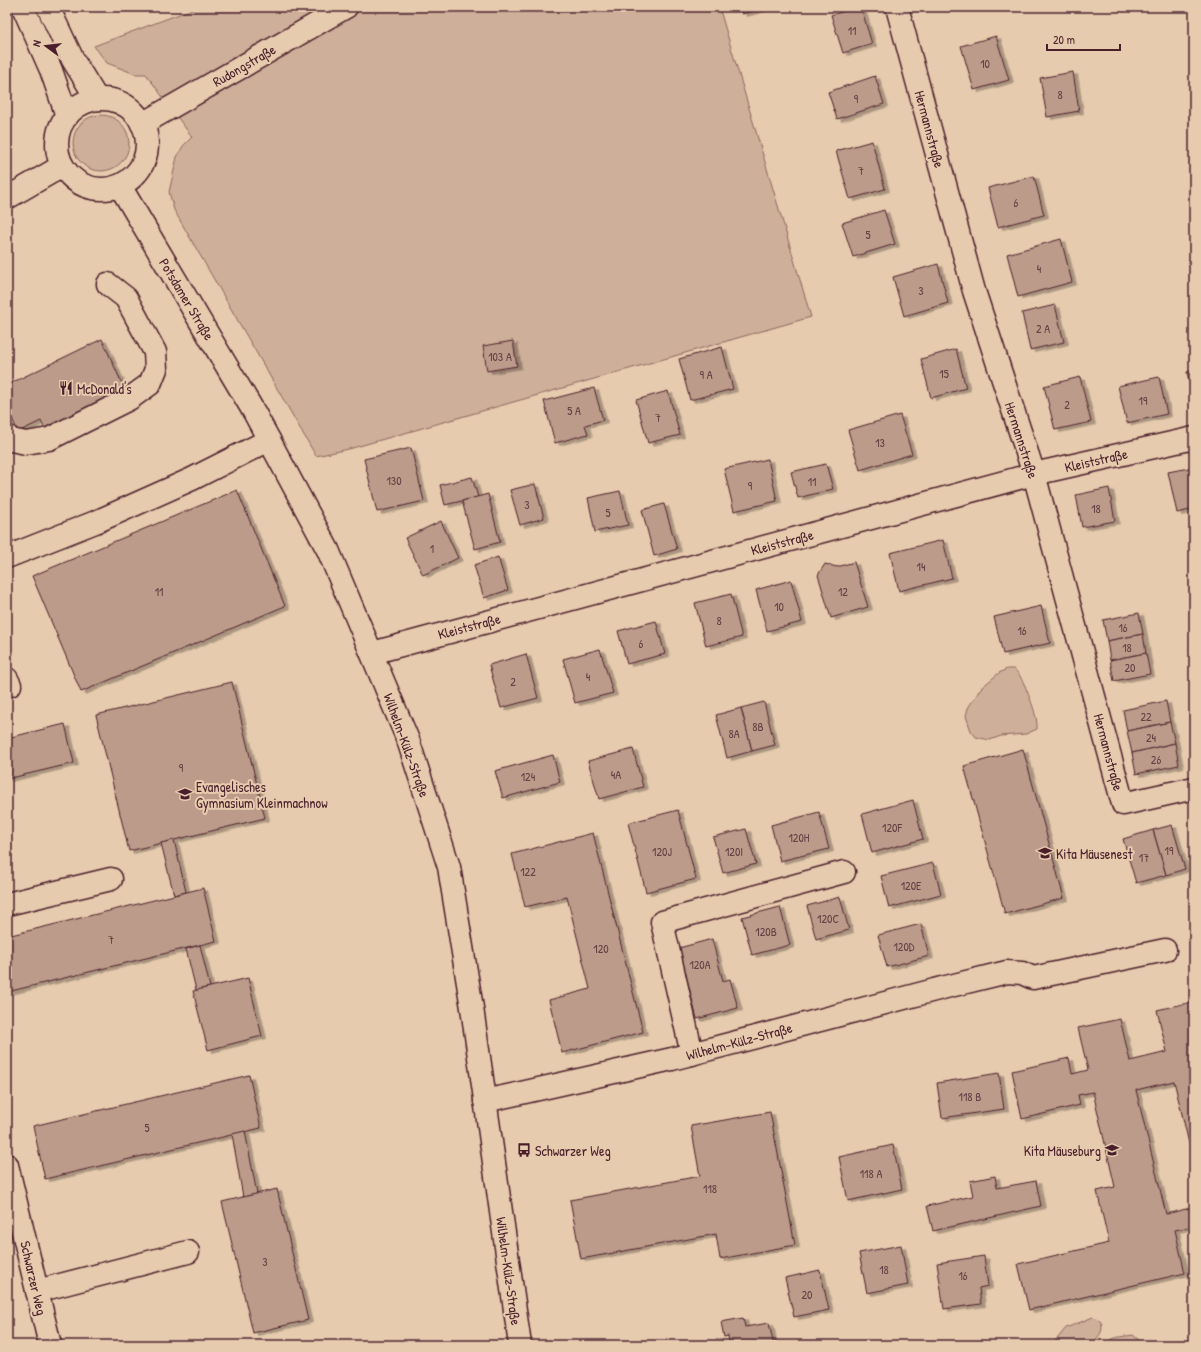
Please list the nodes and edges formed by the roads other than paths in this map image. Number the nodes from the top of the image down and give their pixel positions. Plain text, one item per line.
1 (23, 7) edge
2 (48, 7) edge
3 (346, 7) edge
4 (897, 7) edge
5 (97, 99) junction
6 (67, 116) junction
7 (142, 124) junction
8 (62, 166) junction
9 (120, 186) junction
10 (7, 198) edge
11 (108, 284) dead end
12 (254, 412) joint
13 (7, 436) edge
14 (1194, 438) edge
15 (269, 440) junction
16 (1034, 474) junction
17 (7, 557) edge
18 (372, 653) junction
19 (1194, 788) edge
20 (844, 872) dead end
21 (111, 879) dead end
22 (7, 904) edge
23 (1164, 950) dead end
24 (692, 1054) junction
25 (485, 1101) junction
26 (7, 1165) edge
27 (188, 1252) dead end
28 (37, 1291) junction
29 (50, 1345) edge
30 (520, 1345) edge

1 - 6 street
2 - 5 street
3 - 7 street, Rudongstraße
4 - 16 street, Hermannstraße
5 - 6 street
5 - 7 street
6 - 8 street
7 - 9 street
8 - 9 street
8 - 10 street
9 - 12 street, Potsdamer Straße
11 - 13 street
12 - 15 street, Wilhelm-Külz-Straße
14 - 16 street, Kleiststraße
15 - 17 street
15 - 18 street, Wilhelm-Külz-Straße
16 - 18 street, Kleiststraße
16 - 19 street, Hermannstraße
18 - 25 street, Wilhelm-Külz-Straße
20 - 24 street
21 - 22 street
23 - 24 street, Wilhelm-Külz-Straße
24 - 25 street, Wilhelm-Külz-Straße
25 - 30 street, Wilhelm-Külz-Straße
26 - 28 street, Schwarzer Weg
27 - 28 street
28 - 29 street, Schwarzer Weg

